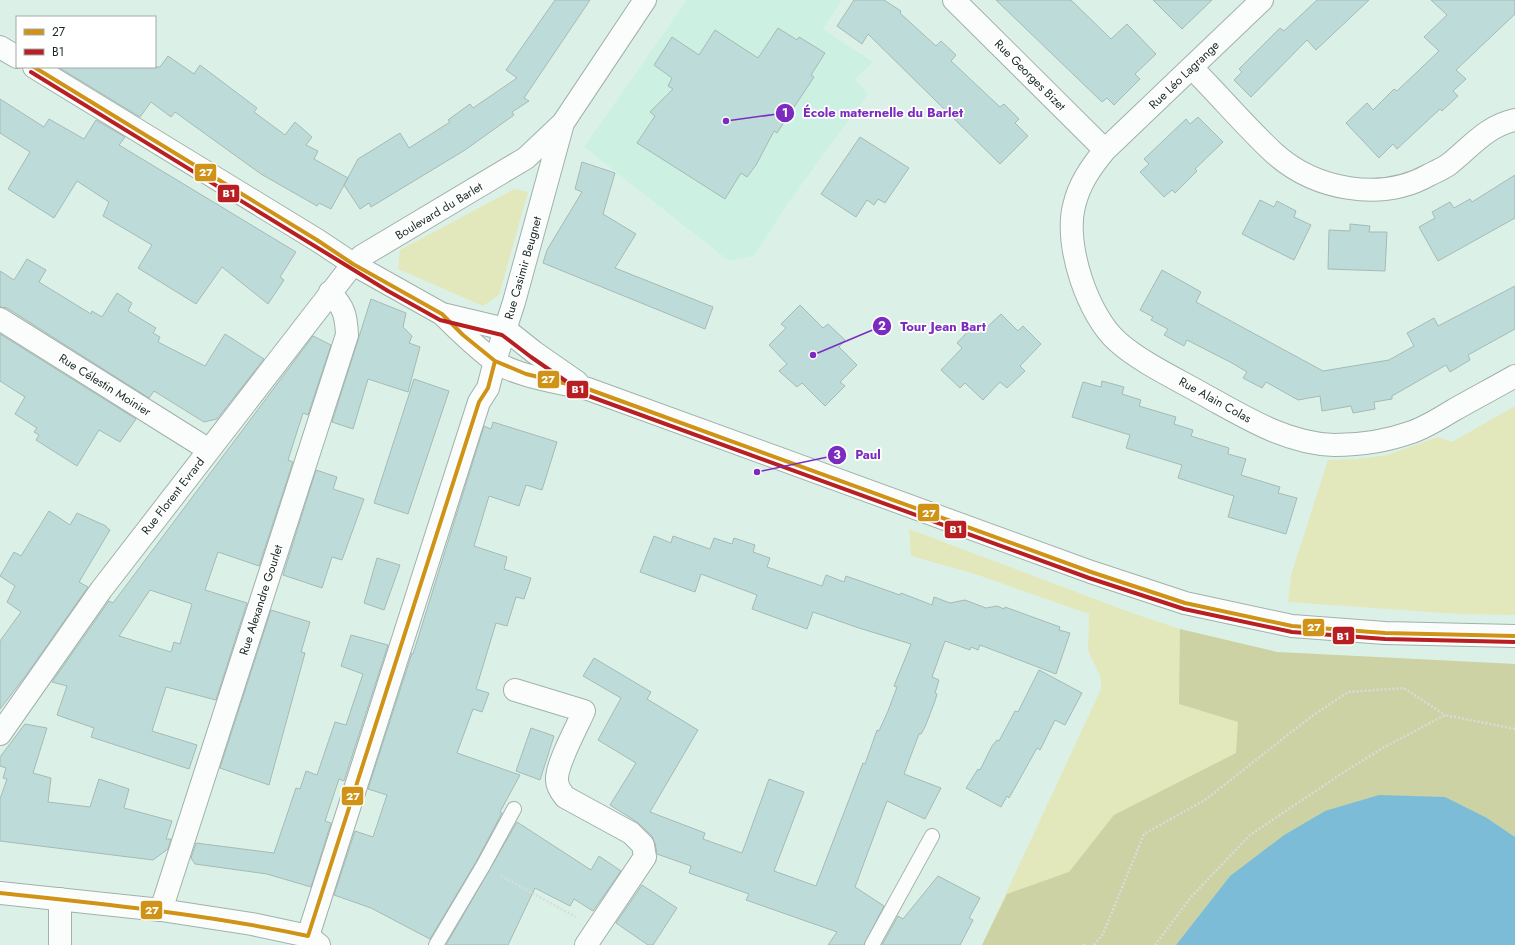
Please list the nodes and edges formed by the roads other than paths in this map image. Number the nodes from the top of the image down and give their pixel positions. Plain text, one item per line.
1 (645, 0) edge
2 (955, 0) edge
3 (1262, 0) edge
4 (0, 46) edge
5 (16, 56) edge
6 (36, 68) edge
7 (1192, 68) junction
8 (1515, 120) edge
9 (563, 123) junction
10 (1105, 150) junction
11 (526, 158) junction
12 (550, 171) junction
13 (353, 264) junction
14 (330, 292) junction
15 (442, 314) junction
16 (0, 319) edge
17 (505, 329) junction
18 (495, 361) junction
19 (1515, 376) edge
20 (588, 389) junction
21 (209, 450) junction
22 (1515, 636) edge
23 (515, 690) dead end
24 (0, 734) edge
25 (514, 809) dead end
26 (932, 836) dead end
27 (0, 893) edge
28 (60, 900) junction
29 (161, 910) junction
30 (592, 937) edge
31 (313, 940) edge
32 (60, 945) edge
33 (436, 945) edge
34 (872, 945) edge

1 - 9 street, Boulevard du Barlet
2 - 10 street, Rue Georges Bizet
3 - 7 street, Rue Léo Lagrange
4 - 5 street
6 - 13 street
7 - 8 street
7 - 10 street, Rue Léo Lagrange
9 - 11 street, Boulevard du Barlet
9 - 12 street, Rue Casimir Beugnet
10 - 19 street, Rue Alain Colas
11 - 12 street
11 - 13 street, Boulevard du Barlet
12 - 17 street, Rue Casimir Beugnet
13 - 14 street, Rue Florent Evrard
13 - 15 street
14 - 21 street, Rue Florent Evrard
14 - 29 street, Rue Alexandre Gourlet
15 - 17 street
15 - 18 street
16 - 21 street, Rue Célestin Moinier
17 - 18 street, Rue Casimir Beugnet
17 - 20 street
18 - 20 street
18 - 31 street, Rue Casimir Beugnet
20 - 22 street
21 - 24 street, Rue Florent Evrard
23 - 30 street
25 - 33 lane
26 - 34 lane
27 - 28 street
28 - 29 street
28 - 32 street
29 - 31 street

